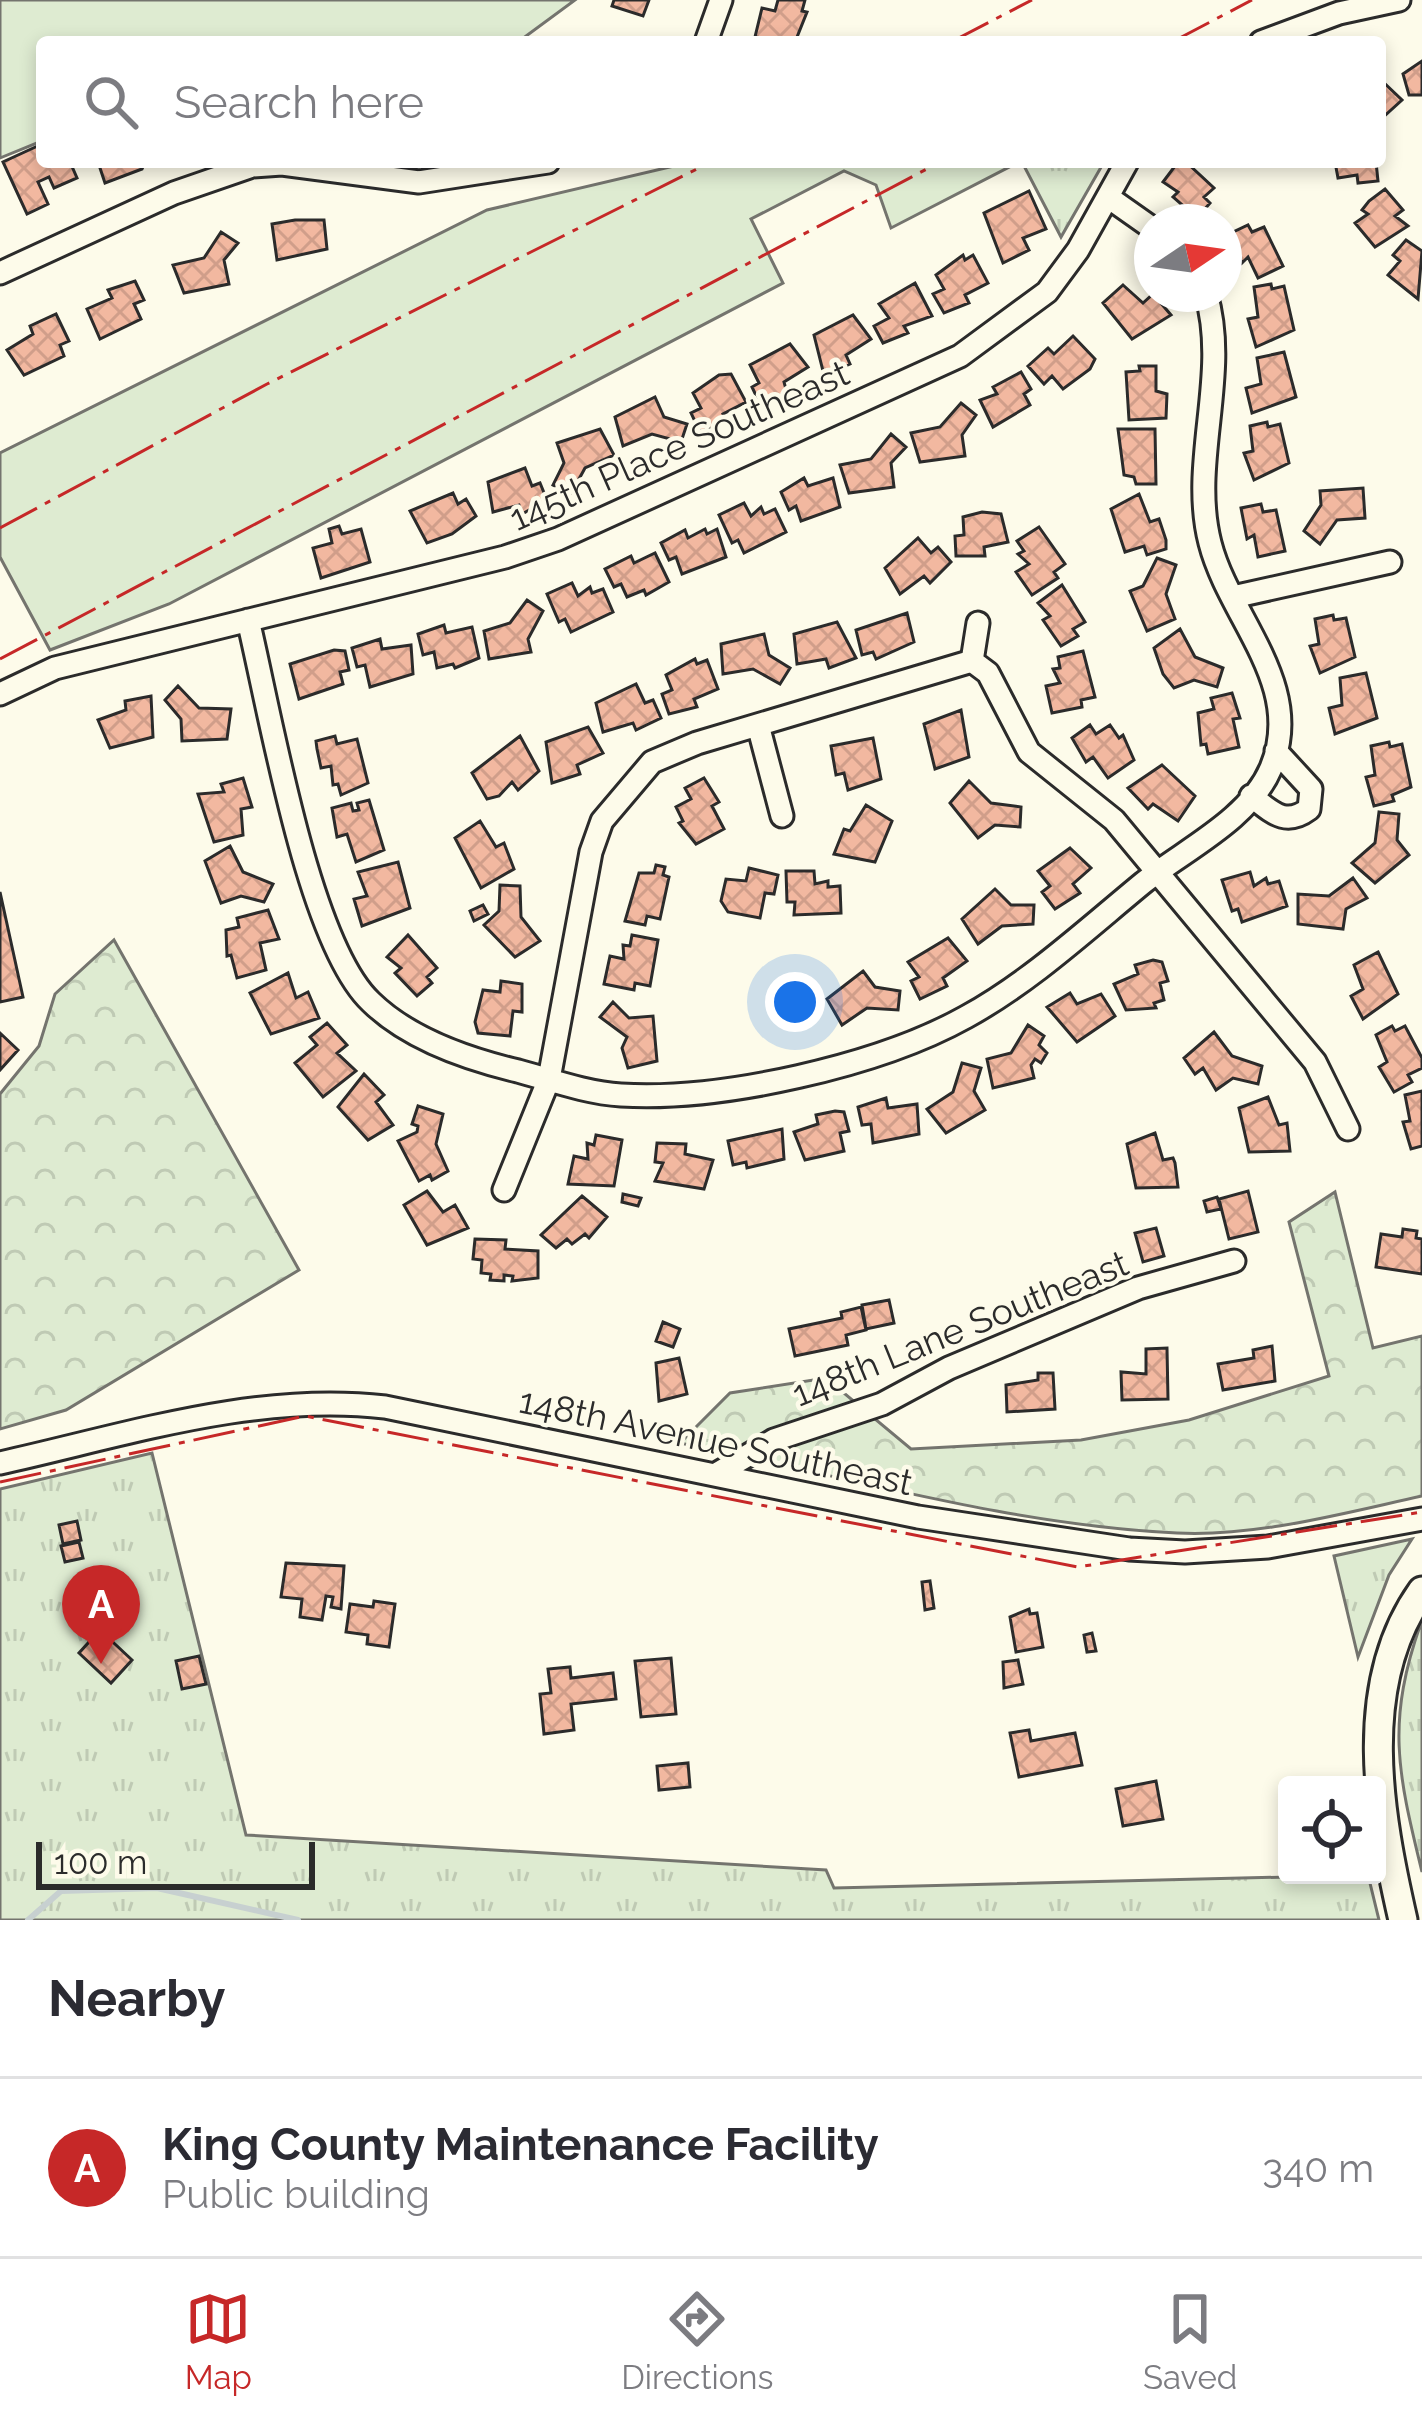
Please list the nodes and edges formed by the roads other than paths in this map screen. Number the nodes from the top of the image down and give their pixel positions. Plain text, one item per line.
1 (721, 0) edge
2 (1399, 0) edge
3 (708, 36) edge
4 (1278, 36) edge
5 (246, 168) edge
6 (312, 168) edge
7 (509, 168) edge
8 (1124, 168) edge
9 (1108, 197) junction
10 (1134, 215) edge
11 (0, 273) edge
12 (1210, 312) edge
13 (1390, 562) dead end
14 (1233, 597) junction
15 (248, 620) junction
16 (978, 623) dead end
17 (972, 661) junction
18 (0, 694) edge
19 (758, 725) junction
20 (1276, 751) junction
21 (1251, 796) junction
22 (782, 816) dead end
23 (1158, 872) junction
24 (549, 1079) junction
25 (1348, 1129) dead end
26 (504, 1190) dead end
27 (1234, 1261) dead end
28 (0, 1463) edge
29 (718, 1473) junction
30 (1422, 1519) edge
31 (1422, 1591) edge
32 (1403, 1920) edge

1 - 3 street
2 - 4 street
5 - 11 street
6 - 7 street
8 - 9 street, 145th Place Southeast
9 - 10 street
9 - 15 street, 145th Place Southeast
12 - 14 street
13 - 14 street
14 - 20 street
15 - 18 street, 145th Place Southeast
15 - 24 street
16 - 17 street
17 - 19 street
17 - 23 street
19 - 22 street
19 - 24 street
20 - 21 street
20 - 21 street
21 - 23 street
23 - 24 street
23 - 25 street
24 - 26 street
27 - 29 street, 148th Lane Southeast
28 - 29 street, 148th Avenue Southeast
29 - 30 street, 148th Avenue Southeast
31 - 32 main road

